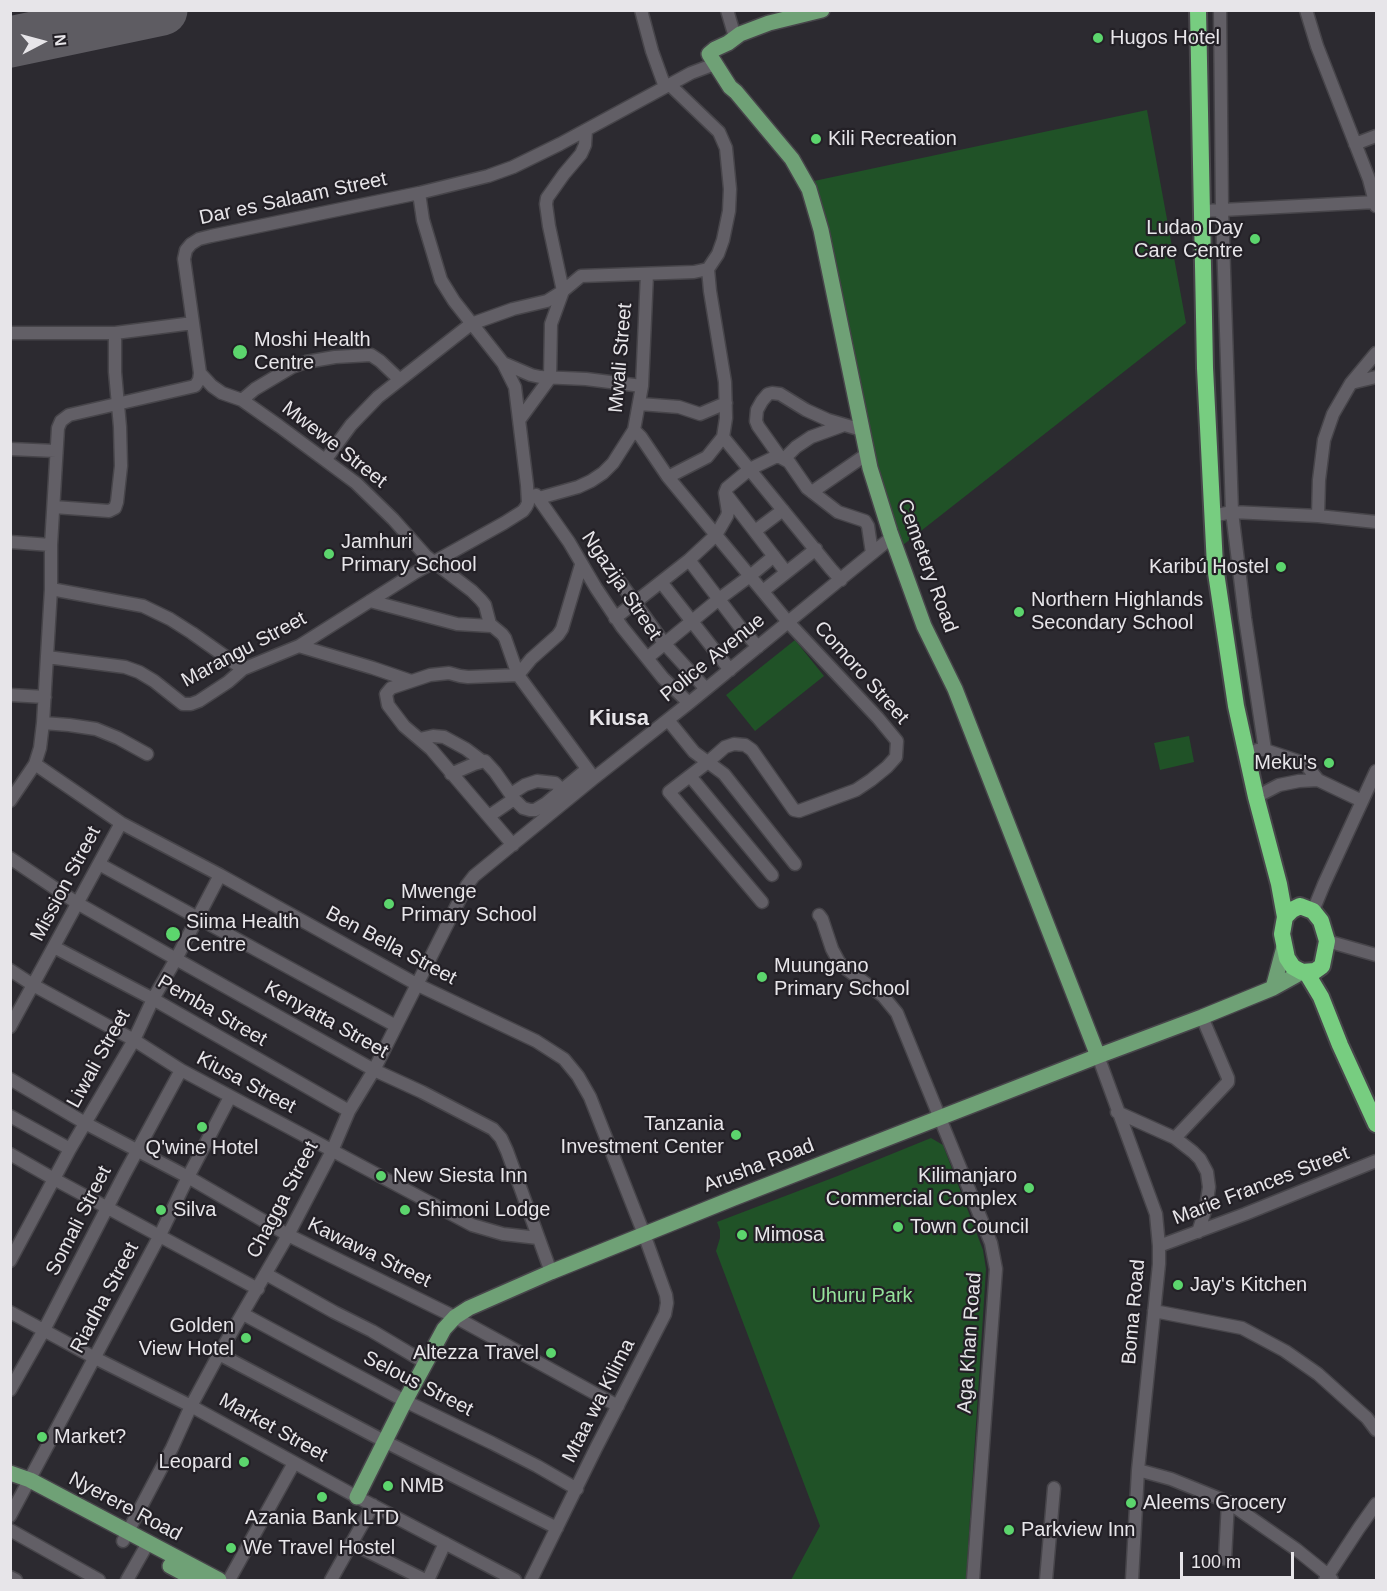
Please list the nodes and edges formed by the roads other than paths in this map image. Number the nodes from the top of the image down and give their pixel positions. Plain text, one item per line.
1 (641, 10) edge
2 (728, 10) edge
3 (822, 10) edge
4 (1198, 10) edge
5 (1220, 10) edge
6 (1306, 10) edge
7 (721, 51) junction
8 (668, 86) junction
9 (586, 130) junction
10 (1377, 136) edge
11 (1355, 144) junction
12 (419, 194) junction
13 (1376, 204) edge
14 (1222, 210) junction
15 (1203, 211) junction
16 (708, 269) junction
17 (647, 274) junction
18 (563, 291) junction
19 (193, 323) junction
20 (471, 324) junction
21 (10, 333) edge
22 (115, 333) junction
23 (1377, 352) edge
24 (503, 363) junction
25 (200, 373) junction
26 (1377, 377) edge
27 (550, 378) junction
28 (399, 380) junction
29 (1351, 382) junction
30 (642, 386) junction
31 (242, 400) junction
32 (118, 403) junction
33 (726, 403) junction
34 (640, 404) junction
35 (520, 419) junction
36 (844, 425) junction
37 (634, 430) junction
38 (862, 430) junction
39 (723, 437) junction
40 (10, 449) edge
41 (56, 451) junction
42 (867, 454) junction
43 (782, 458) junction
44 (326, 459) junction
45 (750, 469) junction
46 (668, 477) junction
47 (527, 484) junction
48 (812, 492) junction
49 (725, 494) junction
50 (539, 498) junction
51 (54, 507) junction
52 (783, 510) junction
53 (1232, 512) junction
54 (1212, 516) junction
55 (1318, 516) junction
56 (1377, 522) edge
57 (754, 531) junction
58 (716, 535) junction
59 (892, 537) junction
60 (10, 542) edge
61 (51, 545) junction
62 (418, 548) junction
63 (816, 549) junction
64 (872, 553) junction
65 (774, 556) junction
66 (689, 560) junction
67 (433, 562) junction
68 (581, 565) junction
69 (416, 572) junction
70 (786, 572) junction
71 (750, 576) junction
72 (841, 580) junction
73 (620, 582) dead end
74 (661, 582) junction
75 (51, 589) junction
76 (763, 591) junction
77 (719, 599) junction
78 (370, 601) junction
79 (634, 603) junction
80 (615, 618) junction
81 (691, 621) junction
82 (788, 622) junction
83 (491, 626) junction
84 (664, 644) junction
85 (299, 646) junction
86 (758, 647) junction
87 (47, 657) junction
88 (647, 658) junction
89 (243, 669) junction
90 (730, 670) junction
91 (518, 675) junction
92 (411, 681) junction
93 (706, 689) junction
94 (10, 695) edge
95 (45, 697) junction
96 (689, 704) junction
97 (668, 720) junction
98 (43, 723) junction
99 (420, 740) junction
100 (1245, 748) junction
101 (1264, 750) junction
102 (147, 754) dead end
103 (482, 761) junction
104 (708, 762) junction
105 (33, 767) junction
106 (1377, 771) edge
107 (452, 774) junction
108 (590, 774) junction
109 (690, 776) junction
110 (1318, 780) junction
111 (563, 790) junction
112 (512, 797) junction
113 (1256, 797) junction
114 (10, 801) edge
115 (1362, 801) junction
116 (489, 816) junction
117 (121, 823) junction
118 (513, 845) junction
119 (10, 858) edge
120 (99, 864) junction
121 (795, 864) dead end
122 (220, 875) junction
123 (772, 875) dead end
124 (474, 876) joint
125 (1279, 884) junction
126 (762, 902) dead end
127 (77, 903) junction
128 (1306, 909) junction
129 (819, 915) dead end
130 (1285, 917) junction
131 (197, 918) junction
132 (1327, 941) junction
133 (1284, 946) junction
134 (54, 947) junction
135 (1377, 956) edge
136 (176, 959) junction
137 (1322, 966) junction
138 (10, 970) edge
139 (1304, 972) junction
140 (33, 985) junction
141 (418, 985) junction
142 (1274, 988) junction
143 (1321, 997) junction
144 (153, 999) junction
145 (1202, 1017) junction
146 (396, 1026) junction
147 (10, 1027) edge
148 (134, 1040) junction
149 (1098, 1056) junction
150 (181, 1070) junction
151 (374, 1070) junction
152 (10, 1079) edge
153 (230, 1097) junction
154 (350, 1111) junction
155 (1117, 1112) junction
156 (10, 1116) edge
157 (939, 1119) junction
158 (86, 1123) junction
159 (1377, 1124) edge
160 (1174, 1138) junction
161 (70, 1149) junction
162 (138, 1151) junction
163 (332, 1151) junction
164 (10, 1154) edge
165 (1377, 1161) edge
166 (188, 1177) junction
167 (54, 1179) junction
168 (108, 1207) junction
169 (1198, 1232) junction
170 (644, 1234) junction
171 (288, 1235) junction
172 (160, 1236) junction
173 (538, 1238) junction
174 (1159, 1246) junction
175 (10, 1261) edge
176 (552, 1272) junction
177 (266, 1274) junction
178 (258, 1288) junction
179 (1154, 1311) junction
180 (10, 1312) edge
181 (243, 1314) junction
182 (455, 1317) junction
183 (44, 1330) junction
184 (219, 1354) junction
185 (94, 1358) junction
186 (426, 1363) junction
187 (10, 1390) edge
188 (405, 1401) junction
189 (191, 1406) junction
190 (618, 1406) junction
191 (1377, 1430) edge
192 (384, 1441) junction
193 (294, 1463) junction
194 (1138, 1470) junction
195 (10, 1474) edge
196 (28, 1484) junction
197 (1054, 1488) dead end
198 (577, 1489) junction
199 (357, 1497) junction
200 (1228, 1502) junction
201 (373, 1504) junction
202 (1377, 1504) edge
203 (10, 1516) edge
204 (557, 1528) junction
205 (10, 1530) edge
206 (126, 1537) junction
207 (445, 1543) junction
208 (351, 1544) junction
209 (146, 1547) junction
210 (1226, 1559) dead end
211 (10, 1577) edge
212 (1328, 1579) edge
213 (333, 1580) edge
214 (16, 1581) edge
215 (99, 1581) edge
216 (126, 1581) edge
217 (196, 1581) edge
218 (219, 1581) edge
219 (230, 1581) edge
220 (427, 1581) edge
221 (515, 1581) edge
222 (531, 1581) edge
223 (973, 1581) edge
224 (1046, 1581) edge
225 (1132, 1581) edge

1 - 8 street
2 - 7 street
3 - 7 main road
4 - 15 highway
5 - 14 street
6 - 11 street
7 - 8 street, Dar es Salaam Street
7 - 38 main road, Cemetery Road
8 - 9 street, Dar es Salaam Street
8 - 16 street
9 - 12 street, Dar es Salaam Street
9 - 18 street
10 - 11 street
11 - 13 street
12 - 19 street, Dar es Salaam Street
12 - 20 street, Marangu Street
13 - 14 street
14 - 15 street
14 - 53 street
15 - 54 highway
16 - 17 street
16 - 33 street
17 - 18 street
17 - 30 street, Mwali Street
18 - 20 street
18 - 27 street
19 - 22 street
19 - 25 street, Dar es Salaam Street
20 - 24 street, Marangu Street
20 - 28 street
21 - 22 street
22 - 32 street
23 - 29 street
24 - 27 street
24 - 35 street, Marangu Street
25 - 31 street, Mwewe Street
25 - 32 street
26 - 29 street
27 - 30 street
27 - 35 street
28 - 31 street
28 - 44 street
29 - 55 street
30 - 34 street, Mwali Street
31 - 44 street, Mwewe Street
32 - 41 street
32 - 51 street
33 - 34 street
33 - 39 street
34 - 37 street, Mwali Street
35 - 47 street, Marangu Street
36 - 38 street
36 - 43 street
36 - 43 street
37 - 46 street, Comoro Street
37 - 50 street, Mwali Street
38 - 42 main road, Cemetery Road
39 - 45 street
39 - 46 street
40 - 41 street
41 - 51 street
42 - 48 street
42 - 59 main road, Cemetery Road
43 - 45 street
43 - 48 street
44 - 62 street, Mwewe Street
45 - 49 street
45 - 52 street
46 - 58 street, Comoro Street
47 - 50 street, Ngazija Street
47 - 67 street, Marangu Street
48 - 64 street
49 - 57 street
49 - 58 street
50 - 68 street, Ngazija Street
51 - 61 street
52 - 57 street
52 - 63 street
53 - 54 street
53 - 55 street
53 - 101 street
54 - 100 highway
55 - 56 street
57 - 65 street
58 - 66 street
58 - 71 street, Comoro Street
59 - 64 street, Police Avenue
59 - 149 main road, Cemetery Road
60 - 61 street
61 - 75 street
62 - 67 street, Mwewe Street
62 - 69 street
63 - 70 street
63 - 72 street
64 - 72 street, Police Avenue
65 - 70 street
65 - 71 street
66 - 74 street
66 - 77 street
67 - 69 street, Marangu Street
67 - 83 street, Mwewe Street
68 - 80 street, Ngazija Street
68 - 91 street
69 - 78 street, Marangu Street
70 - 76 street
71 - 76 street, Comoro Street
71 - 77 street
72 - 82 street, Police Avenue
73 - 79 street
74 - 79 street
74 - 81 street
75 - 87 street
75 - 89 street
76 - 82 street, Comoro Street
77 - 81 street
77 - 86 street
78 - 83 street
78 - 85 street, Marangu Street
79 - 80 street
79 - 84 street
80 - 88 street, Ngazija Street
81 - 84 street
81 - 90 street
82 - 86 street, Police Avenue
82 - 104 street, Comoro Street
83 - 91 street, Mwewe Street
84 - 88 street
84 - 93 street
85 - 89 street, Marangu Street
85 - 92 street
86 - 90 street, Police Avenue
87 - 89 street, Marangu Street
87 - 95 street
88 - 96 street, Ngazija Street
90 - 93 street, Police Avenue
91 - 92 street
91 - 108 street, Mwewe Street
92 - 99 street
93 - 96 street, Police Avenue
94 - 95 street
95 - 98 street
96 - 97 street, Police Avenue
97 - 104 street
97 - 108 street, Police Avenue
98 - 102 street
98 - 105 street
99 - 103 street
99 - 107 street
100 - 101 street
100 - 113 highway
101 - 110 street
103 - 107 street
103 - 112 street
104 - 109 street
104 - 121 street
105 - 114 street
105 - 117 street, Ben Bella Street
106 - 115 street
107 - 116 street
108 - 111 street
108 - 118 street, Police Avenue
109 - 123 street
109 - 126 street
110 - 113 street
110 - 115 street
111 - 112 street
111 - 112 street
112 - 116 street
113 - 125 highway
115 - 128 street
116 - 118 street
117 - 120 street, Mission Street
117 - 122 street, Ben Bella Street
118 - 124 street, Police Avenue
119 - 127 street, Kenyatta Street
120 - 127 street, Mission Street
120 - 131 street
122 - 131 street, Liwali Street
122 - 141 street, Ben Bella Street
124 - 141 street, Chagga Street
125 - 128 highway
125 - 130 highway
127 - 134 street, Mission Street
127 - 136 street, Kenyatta Street
128 - 130 highway
128 - 132 highway
129 - 157 street, Aga Khan Road
130 - 133 highway
131 - 136 street, Liwali Street
131 - 146 street
132 - 135 street
132 - 137 highway
133 - 139 highway
133 - 142 main road
134 - 140 street, Mission Street
134 - 144 street, Pemba Street
136 - 144 street, Liwali Street
136 - 151 street, Kenyatta Street
137 - 139 highway
137 - 143 highway
138 - 140 street, Kiusa Street
139 - 142 main road, Arusha Road
139 - 143 highway
140 - 147 street, Mission Street
140 - 148 street, Kiusa Street
141 - 146 street, Chagga Street
141 - 170 street, Ben Bella Street
142 - 145 main road, Arusha Road
143 - 159 highway
144 - 148 street, Liwali Street
144 - 154 street, Pemba Street
145 - 149 main road, Arusha Road
145 - 160 street
146 - 151 street, Chagga Street
148 - 150 street, Kiusa Street
148 - 158 street, Liwali Street
149 - 155 street, Boma Road
149 - 157 main road, Arusha Road
150 - 153 street, Kiusa Street
150 - 162 street, Somali Street
151 - 154 street, Chagga Street
151 - 173 street, Kenyatta Street
152 - 158 street, Kawawa Street
153 - 163 street, Kiusa Street
153 - 166 street, Riadha Street
154 - 163 street, Chagga Street
155 - 160 street
155 - 174 street, Boma Road
156 - 161 street
157 - 170 main road, Arusha Road
157 - 223 street, Aga Khan Road
158 - 161 street, Liwali Street
158 - 162 street, Kawawa Street
160 - 169 street
161 - 167 street, Liwali Street
162 - 166 street, Kawawa Street
162 - 168 street, Somali Street
163 - 171 street, Chagga Street
163 - 173 street, Kiusa Street
164 - 167 street
165 - 169 street, Marie Frances Street
166 - 171 street, Kawawa Street
166 - 172 street, Riadha Street
167 - 168 street
167 - 175 street, Liwali Street
168 - 172 street
168 - 183 street, Somali Street
169 - 174 street, Marie Frances Street
170 - 176 main road, Arusha Road
170 - 190 street, Mtaa wa Kilima
171 - 177 street, Chagga Street
171 - 182 street, Kawawa Street
172 - 178 street
172 - 185 street, Riadha Street
173 - 176 street, Kenyatta Street
174 - 179 street, Boma Road
176 - 182 main road, Arusha Road
177 - 178 street, Chagga Street
177 - 186 street
178 - 181 street, Chagga Street
179 - 191 street
179 - 194 street, Boma Road
180 - 183 street, Market Street
181 - 184 street, Chagga Street
181 - 188 street, Selous Street
182 - 186 main road, Arusha Road
182 - 190 street, Kawawa Street
183 - 185 street, Market Street
183 - 187 street, Somali Street
184 - 189 street, Chagga Street
184 - 192 street
185 - 189 street, Market Street
185 - 196 street, Riadha Street
186 - 188 main road, Arusha Road
188 - 192 main road, Arusha Road
188 - 198 street, Selous Street
189 - 193 street, Market Street
189 - 206 street, Chagga Street
190 - 198 street, Mtaa wa Kilima
192 - 199 main road, Arusha Road
192 - 204 street
193 - 199 street, Market Street
193 - 219 street
194 - 200 street
194 - 225 street, Boma Road
195 - 196 main road, Nyerere Road
196 - 203 street, Riadha Street
196 - 206 main road, Nyerere Road
197 - 224 street
198 - 204 street, Mtaa wa Kilima
199 - 201 street, Market Street
200 - 210 street
200 - 212 street
201 - 207 street, Market Street
201 - 208 street
202 - 212 street
204 - 222 street, Mtaa wa Kilima
205 - 215 street
206 - 209 main road, Nyerere Road
207 - 220 street
207 - 221 street, Market Street
208 - 213 street
208 - 220 street
209 - 216 street
209 - 217 main road, Nyerere Road
209 - 218 main road, Nyerere Road
211 - 214 street

